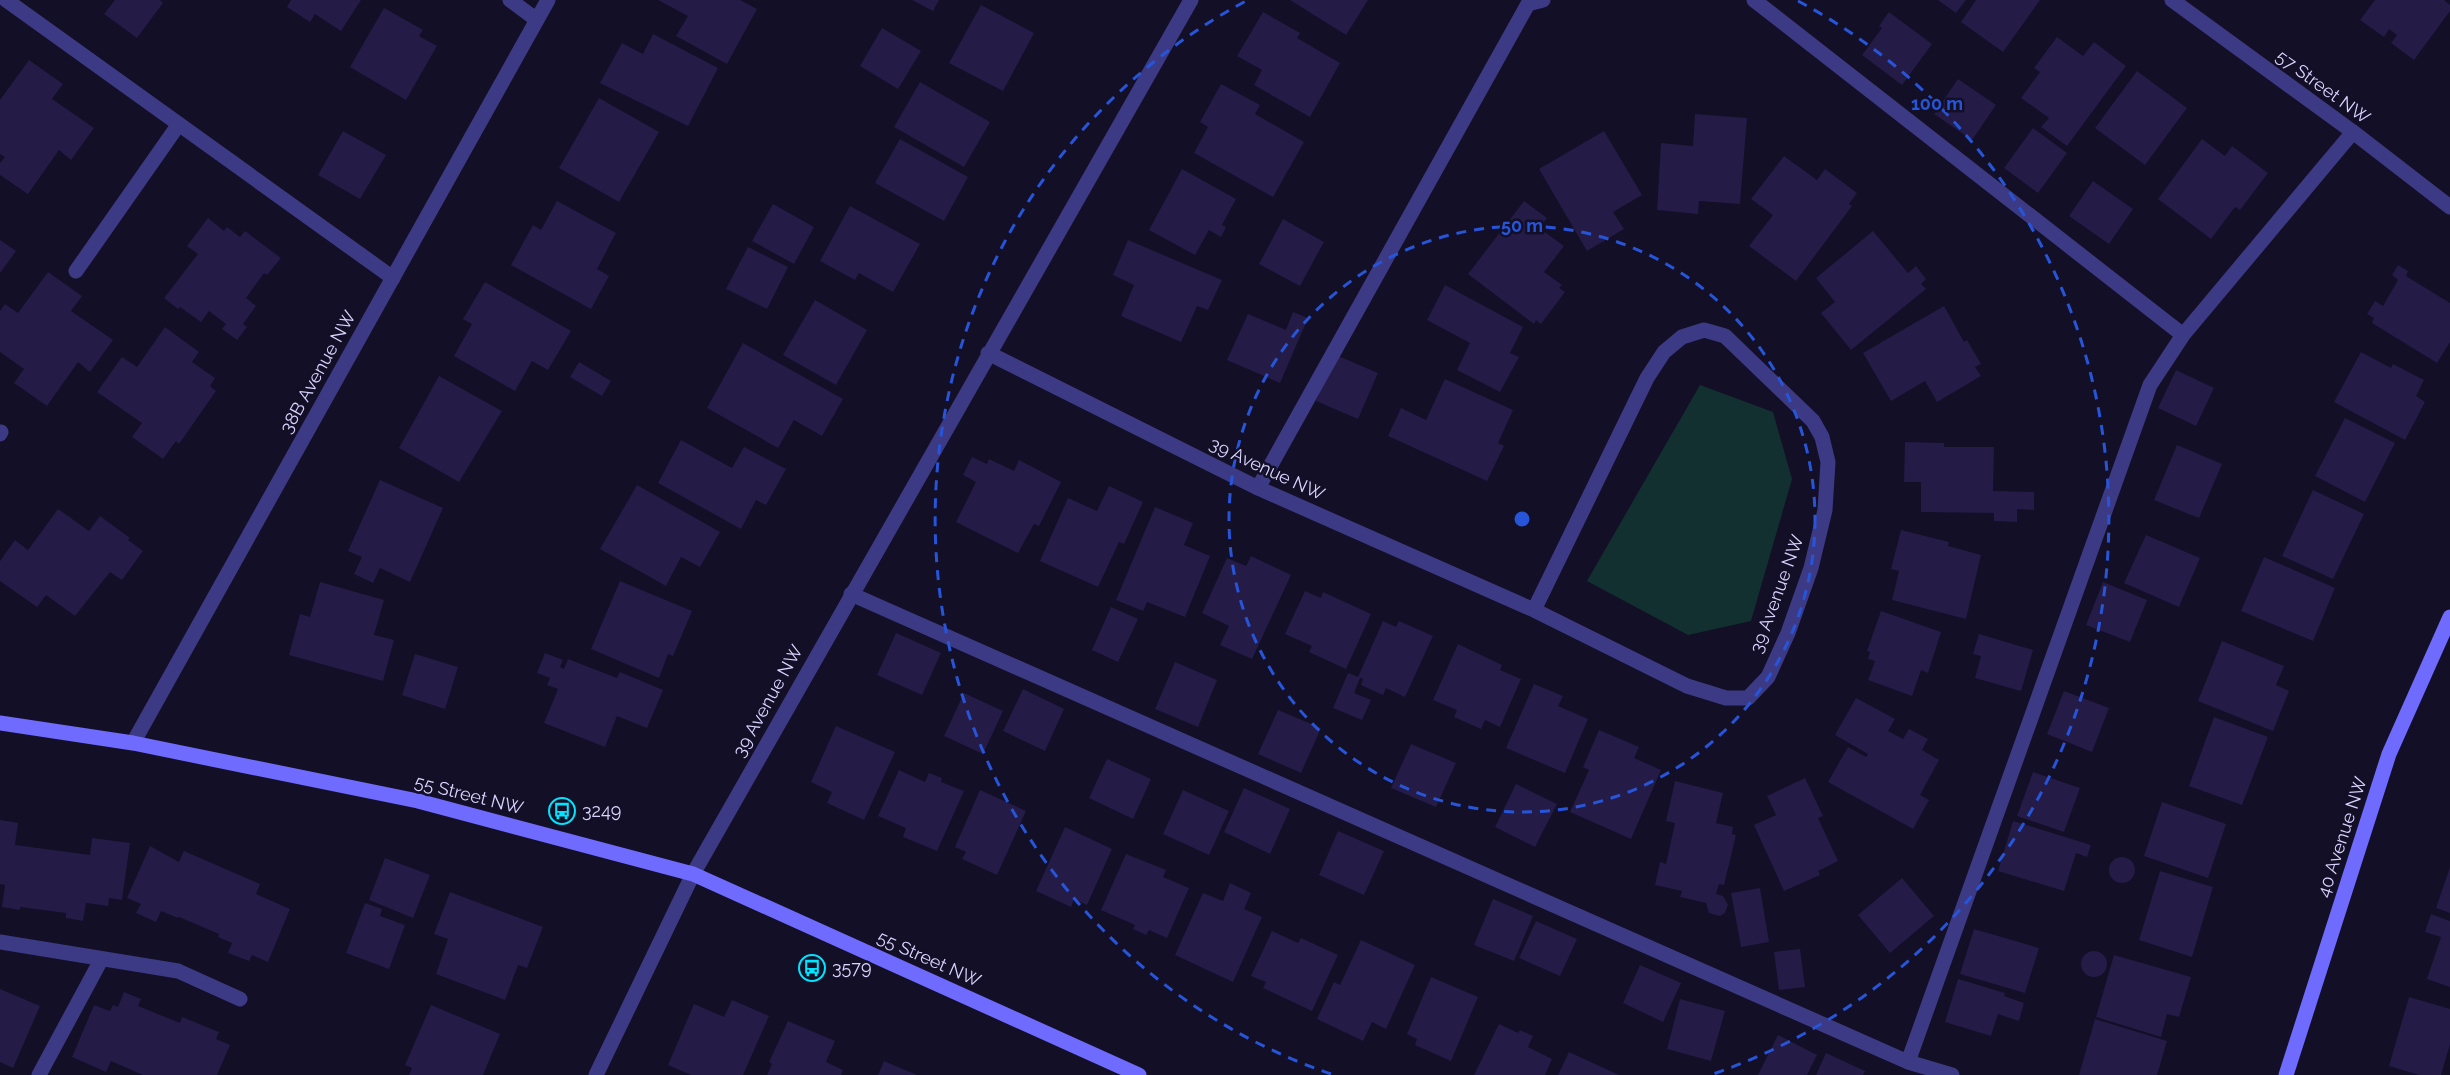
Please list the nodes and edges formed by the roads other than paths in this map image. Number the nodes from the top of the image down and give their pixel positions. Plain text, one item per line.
1 (6, 0) edge
2 (510, 0) edge
3 (548, 0) edge
4 (1191, 0) edge
5 (1543, 0) edge
6 (1754, 0) edge
7 (2172, 0) edge
8 (537, 20) junction
9 (179, 124) junction
10 (2353, 132) junction
11 (2450, 207) edge
12 (76, 271) dead end
13 (393, 278) junction
14 (2183, 335) junction
15 (988, 353) junction
16 (1258, 488) junction
17 (851, 594) junction
18 (1534, 610) junction
19 (2450, 617) edge
20 (0, 723) edge
21 (133, 743) junction
22 (693, 874) junction
23 (0, 942) edge
24 (101, 960) junction
25 (240, 999) dead end
26 (1908, 1062) junction
27 (39, 1075) edge
28 (596, 1075) edge
29 (1139, 1075) edge
30 (1952, 1075) edge
31 (2286, 1075) edge

1 - 9 street
2 - 8 street
3 - 8 street, 38B Avenue NW
4 - 15 street, 39 Avenue NW
5 - 16 street
6 - 14 street
7 - 10 street, 57 Street NW
8 - 13 street, 38B Avenue NW
9 - 12 street
9 - 13 street
10 - 11 street, 57 Street NW
10 - 14 street
13 - 21 street, 38B Avenue NW
14 - 26 street
15 - 16 street, 39 Avenue NW
15 - 17 street, 39 Avenue NW
16 - 18 street, 39 Avenue NW
17 - 22 street, 39 Avenue NW
17 - 26 street
18 - 18 street, 39 Avenue NW
19 - 31 street, 40 Avenue NW
20 - 21 street, 55 Street NW
21 - 22 street, 55 Street NW
22 - 28 street, 39 Avenue NW
22 - 29 street, 55 Street NW
23 - 24 street
24 - 25 street
24 - 27 street
26 - 30 street

